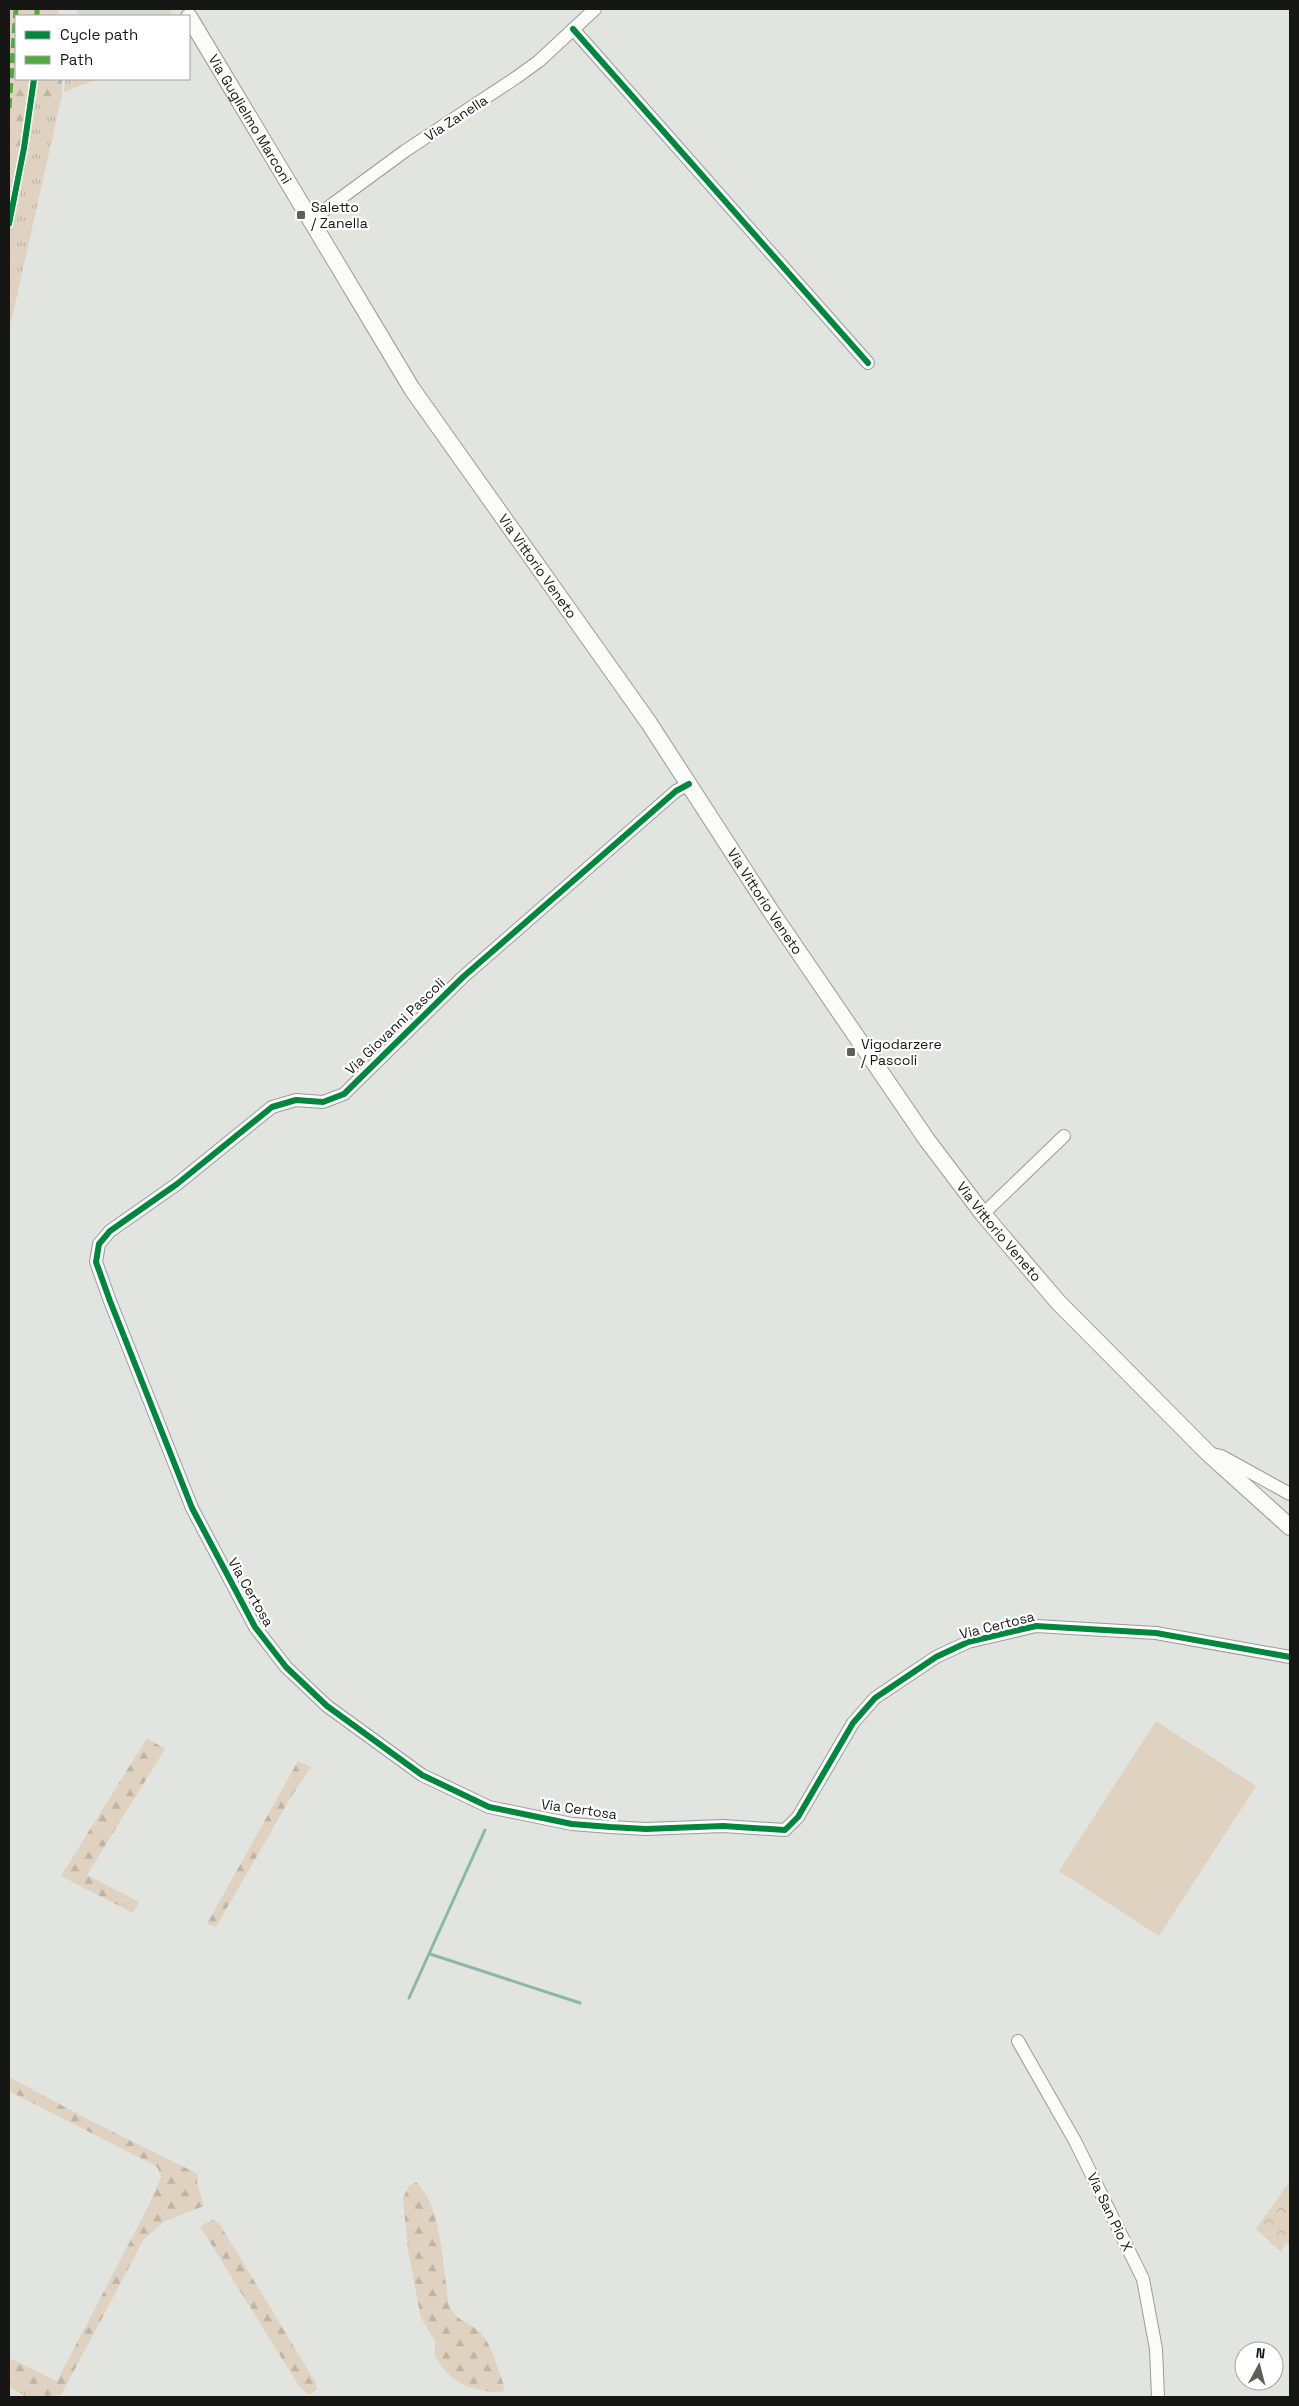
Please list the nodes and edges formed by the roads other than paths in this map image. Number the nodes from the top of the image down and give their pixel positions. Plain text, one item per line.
1 (595, 9) edge
2 (190, 18) edge
3 (574, 29) junction
4 (312, 220) junction
5 (868, 363) dead end
6 (688, 784) junction
7 (1064, 1136) dead end
8 (982, 1214) junction
9 (99, 1244) joint
10 (1209, 1454) junction
11 (1290, 1494) edge
12 (1290, 1526) edge
13 (1290, 1657) edge
14 (1018, 2041) dead end
15 (1158, 2397) edge

1 - 3 street, Via Zanella
2 - 4 main road, Via Guglielmo Marconi
3 - 4 street, Via Zanella
3 - 5 street
4 - 6 main road, Via Vittorio Veneto
6 - 8 main road, Via Vittorio Veneto
6 - 9 street, Via Giovanni Pascoli
7 - 8 street
8 - 10 main road, Via Vittorio Veneto
9 - 13 street, Via Certosa
10 - 11 street
10 - 12 main road, Via Vittorio Veneto
14 - 15 street, Via San Pio X

